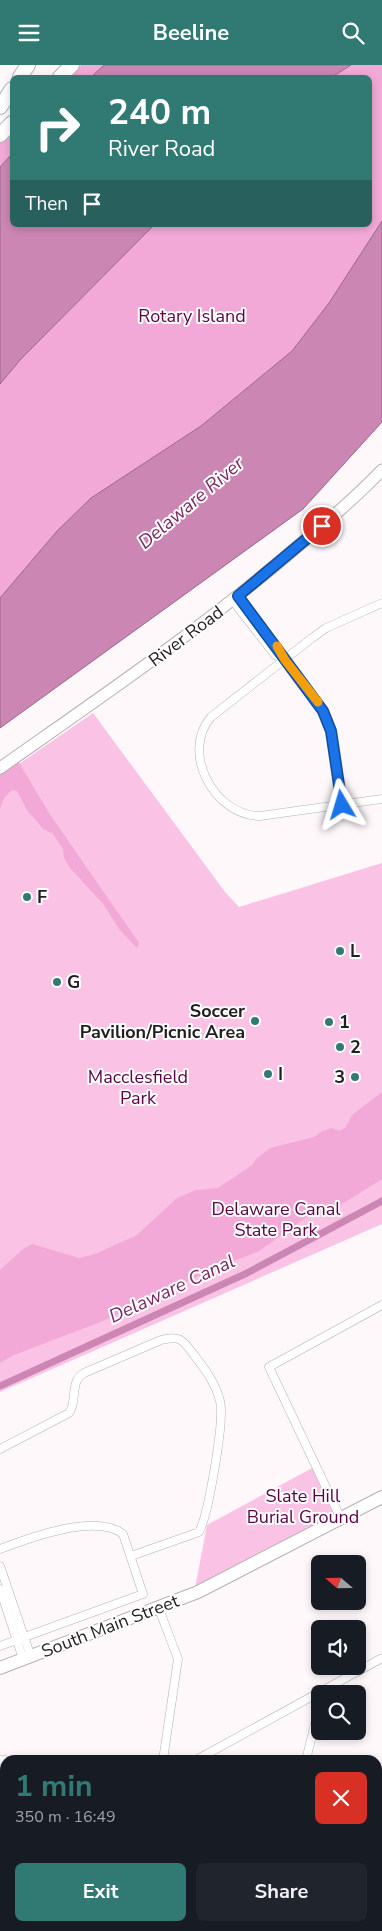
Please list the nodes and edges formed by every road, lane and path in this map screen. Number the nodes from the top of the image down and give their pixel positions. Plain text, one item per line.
1 (72, 65) edge
2 (62, 75) edge
3 (10, 92) edge
4 (1, 105) edge
5 (10, 125) edge
6 (0, 135) edge
7 (382, 470) edge
8 (236, 599) junction
9 (382, 603) edge
10 (285, 660) junction
11 (0, 768) edge
12 (382, 799) edge
13 (342, 805) junction
14 (382, 1305) edge
15 (0, 1449) edge
16 (382, 1497) edge
17 (341, 1519) junction
18 (0, 1549) edge
19 (130, 1557) junction
20 (0, 1567) edge
21 (0, 1589) edge
22 (159, 1609) junction
23 (21, 1638) junction
24 (0, 1646) edge
25 (27, 1658) junction
26 (382, 1658) edge
27 (0, 1668) edge
28 (335, 1685) edge
29 (311, 1698) edge
30 (311, 1740) edge
31 (163, 1755) edge
32 (205, 1755) edge
33 (307, 1755) edge

1 - 2 highway
3 - 4 highway
5 - 6 highway
7 - 8 main road, River Road
8 - 10 street
8 - 11 main road, River Road
9 - 10 street
10 - 13 street
10 - 13 street
12 - 13 street
14 - 17 street
15 - 19 street
16 - 17 main road, South Main Street
17 - 22 main road, South Main Street
18 - 19 street
19 - 23 street
20 - 23 street
21 - 23 street
22 - 25 main road, South Main Street
22 - 31 street
23 - 24 street
23 - 25 street
25 - 27 main road, South Main Street
26 - 28 street
29 - 32 street
30 - 33 street

